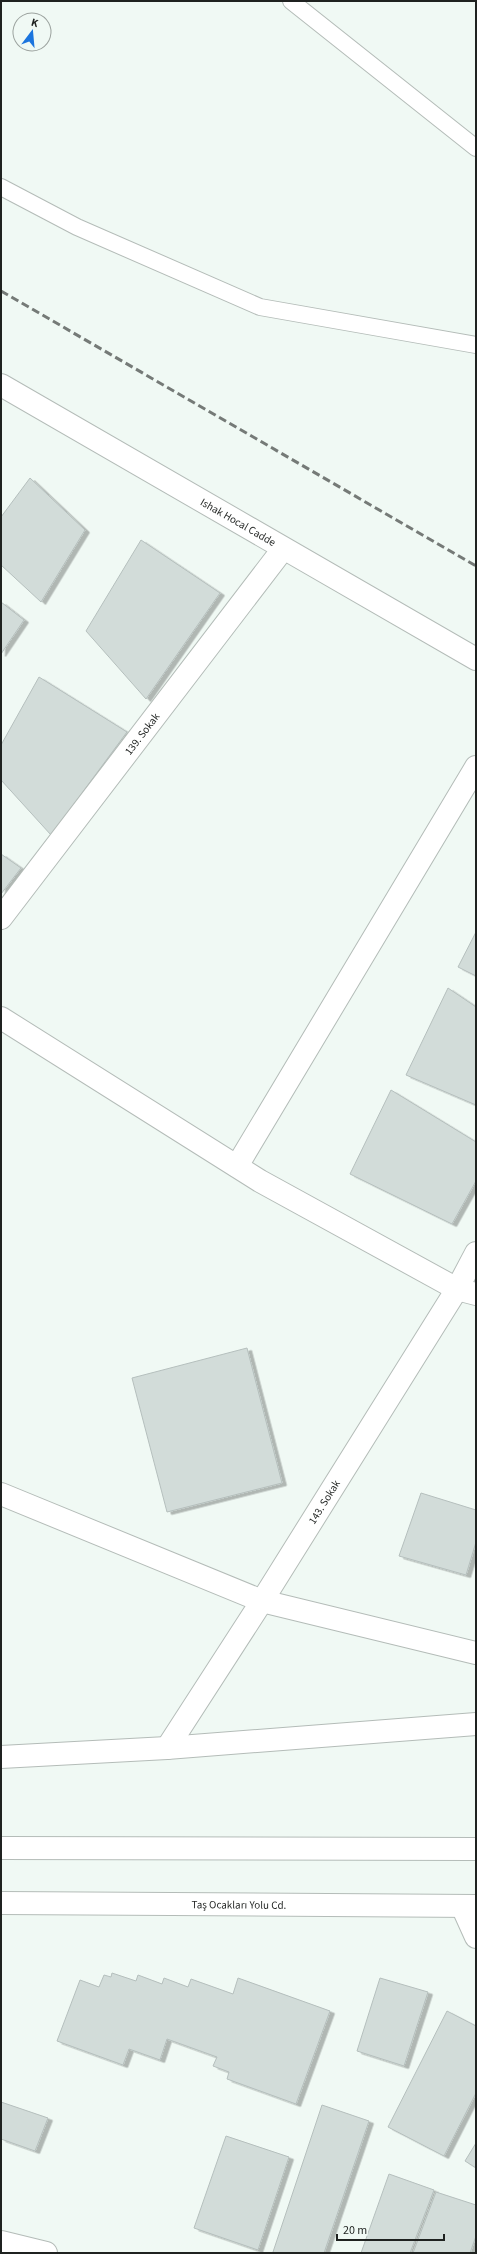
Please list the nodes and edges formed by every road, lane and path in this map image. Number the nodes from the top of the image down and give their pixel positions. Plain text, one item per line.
1 (291, 1) edge
2 (476, 148) edge
3 (1, 187) edge
4 (476, 345) edge
5 (4, 393) edge
6 (283, 549) junction
7 (476, 659) edge
8 (476, 767) edge
9 (1, 918) edge
10 (1, 1018) edge
11 (237, 1166) junction
12 (476, 1253) edge
13 (466, 1292) edge
14 (1, 1494) edge
15 (262, 1601) junction
16 (476, 1653) edge
17 (476, 1724) edge
18 (167, 1748) junction
19 (1, 1757) edge
20 (1, 1848) edge
21 (476, 1849) edge
22 (1, 1903) edge
23 (469, 1906) edge
24 (476, 1937) edge
25 (1, 2242) edge
26 (46, 2253) edge

1 - 2 lane
3 - 4 lane
5 - 6 street, Ishak Hocal Cadde
6 - 7 street, Ishak Hocal Cadde
6 - 9 street, 139. Sokak
8 - 11 street
10 - 11 street
11 - 13 street
12 - 13 street, 143. Sokak
13 - 15 street, 143. Sokak
14 - 15 street
15 - 16 street
15 - 18 street, 143. Sokak
17 - 18 street
18 - 19 street
20 - 21 street
22 - 23 street, Taş Ocakları Yolu Cd.
23 - 24 street
25 - 26 street

